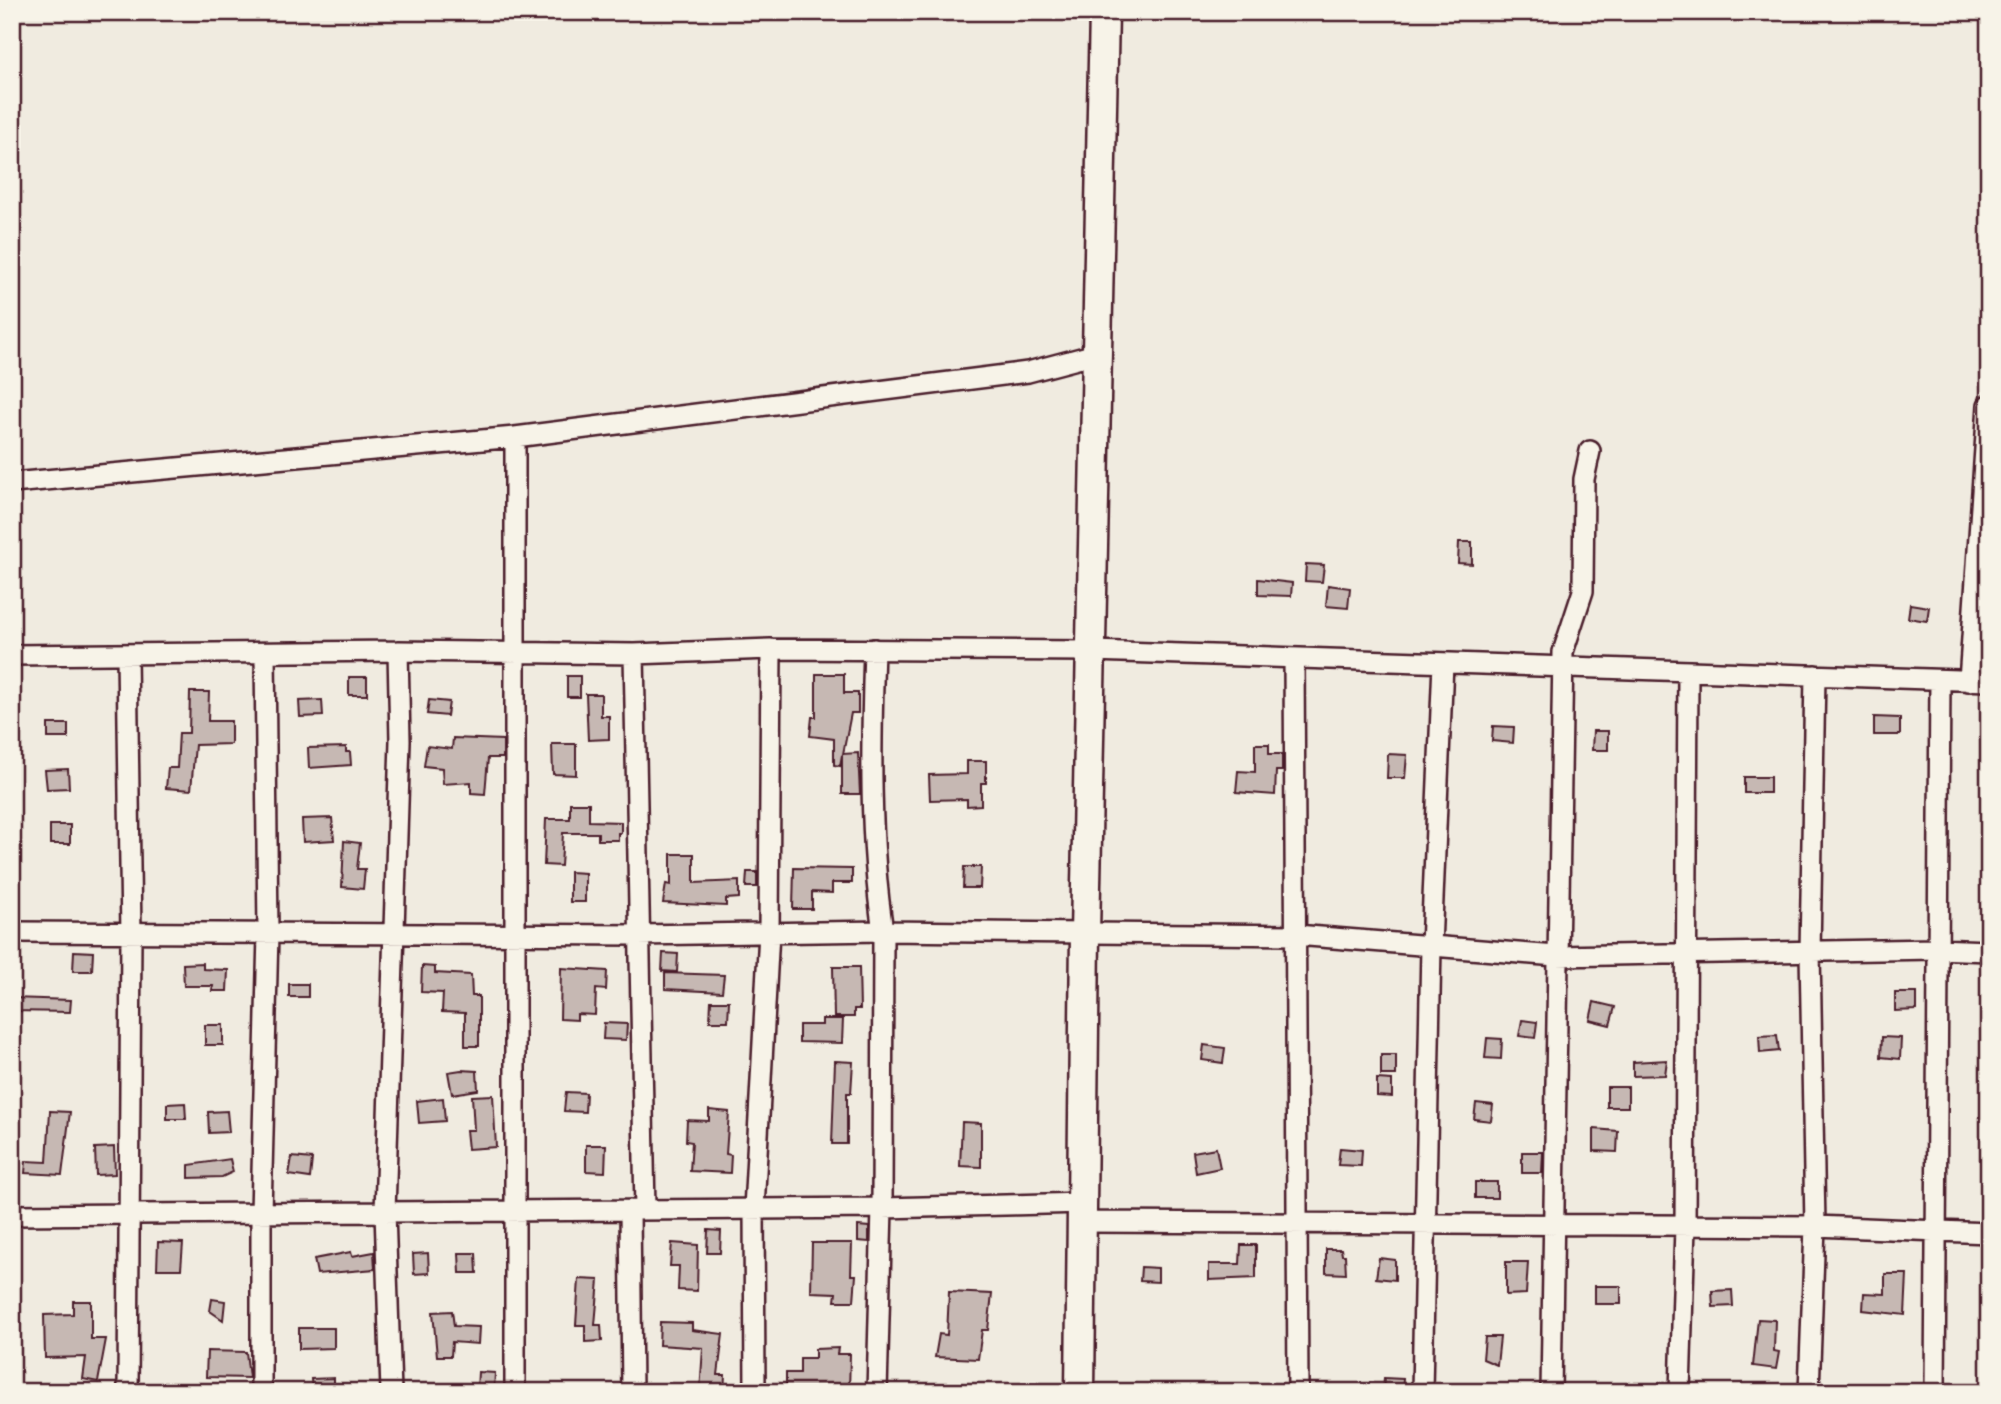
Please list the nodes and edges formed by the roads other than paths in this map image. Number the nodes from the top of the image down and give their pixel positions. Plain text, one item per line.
1 (1104, 12) edge
2 (1097, 354) junction
3 (1988, 405) edge
4 (514, 437) junction
5 (1590, 451) dead end
6 (12, 483) edge
7 (1984, 545) edge
8 (771, 649) junction
9 (874, 649) junction
10 (398, 651) junction
11 (515, 651) junction
12 (1092, 651) junction
13 (265, 653) junction
14 (127, 654) junction
15 (634, 654) junction
16 (12, 655) edge
17 (1294, 658) junction
18 (1443, 663) junction
19 (1564, 667) junction
20 (1688, 671) junction
21 (1815, 676) junction
22 (1940, 680) junction
23 (1979, 681) edge
24 (12, 932) edge
25 (769, 932) junction
26 (883, 932) junction
27 (268, 933) junction
28 (1085, 934) junction
29 (131, 935) junction
30 (392, 935) junction
31 (517, 935) junction
32 (639, 935) junction
33 (1296, 935) junction
34 (1431, 946) junction
35 (1936, 949) junction
36 (1989, 951) edge
37 (1685, 952) junction
38 (1810, 952) junction
39 (1556, 956) junction
40 (882, 1208) junction
41 (754, 1209) junction
42 (637, 1210) junction
43 (517, 1211) junction
44 (385, 1212) junction
45 (1084, 1212) junction
46 (261, 1213) junction
47 (127, 1214) junction
48 (12, 1215) edge
49 (1296, 1222) junction
50 (1426, 1223) junction
51 (1554, 1224) junction
52 (1685, 1226) junction
53 (1815, 1226) junction
54 (1937, 1231) junction
55 (1989, 1233) edge
56 (128, 1392) edge
57 (261, 1392) edge
58 (391, 1392) edge
59 (515, 1392) edge
60 (632, 1392) edge
61 (755, 1392) edge
62 (877, 1392) edge
63 (1080, 1392) edge
64 (1298, 1392) edge
65 (1422, 1392) edge
66 (1551, 1392) edge
67 (1680, 1392) edge
68 (1809, 1392) edge
69 (1935, 1392) edge

1 - 2 street
2 - 4 street
2 - 12 street
3 - 7 street
4 - 6 street
4 - 11 street
5 - 19 street
7 - 23 street
8 - 9 street
8 - 15 street
8 - 25 street
9 - 12 street
9 - 26 street
10 - 11 street
10 - 13 street
10 - 30 street
11 - 15 street
11 - 31 street
12 - 17 street
12 - 28 street
13 - 14 street
13 - 27 street
14 - 16 street
14 - 29 street
15 - 32 street
17 - 18 street
17 - 33 street
18 - 19 street
18 - 34 street
19 - 20 street
19 - 39 street
20 - 21 street
20 - 37 street
21 - 22 street
21 - 38 street
22 - 23 street
22 - 35 street
24 - 29 street
25 - 26 street
25 - 32 street
25 - 41 street
26 - 28 street
26 - 40 street
27 - 29 street
27 - 30 street
27 - 46 street
28 - 33 street
28 - 45 street
29 - 47 street
30 - 31 street
30 - 44 street
31 - 32 street
31 - 43 street
32 - 42 street
33 - 34 street
33 - 49 street
34 - 39 street
34 - 50 street
35 - 36 street
35 - 38 street
35 - 54 street
37 - 38 street
37 - 39 street
37 - 52 street
38 - 53 street
39 - 51 street
40 - 41 street
40 - 45 street
40 - 62 street
41 - 42 street
41 - 61 street
42 - 43 street
42 - 60 street
43 - 44 street
43 - 59 street
44 - 46 street
44 - 58 street
45 - 49 street
45 - 63 street
46 - 47 street
46 - 57 street
47 - 48 street
47 - 56 street
49 - 50 street
49 - 64 street
50 - 51 street
50 - 65 street
51 - 52 street
51 - 66 street
52 - 53 street
52 - 67 street
53 - 54 street
53 - 68 street
54 - 55 street
54 - 69 street

